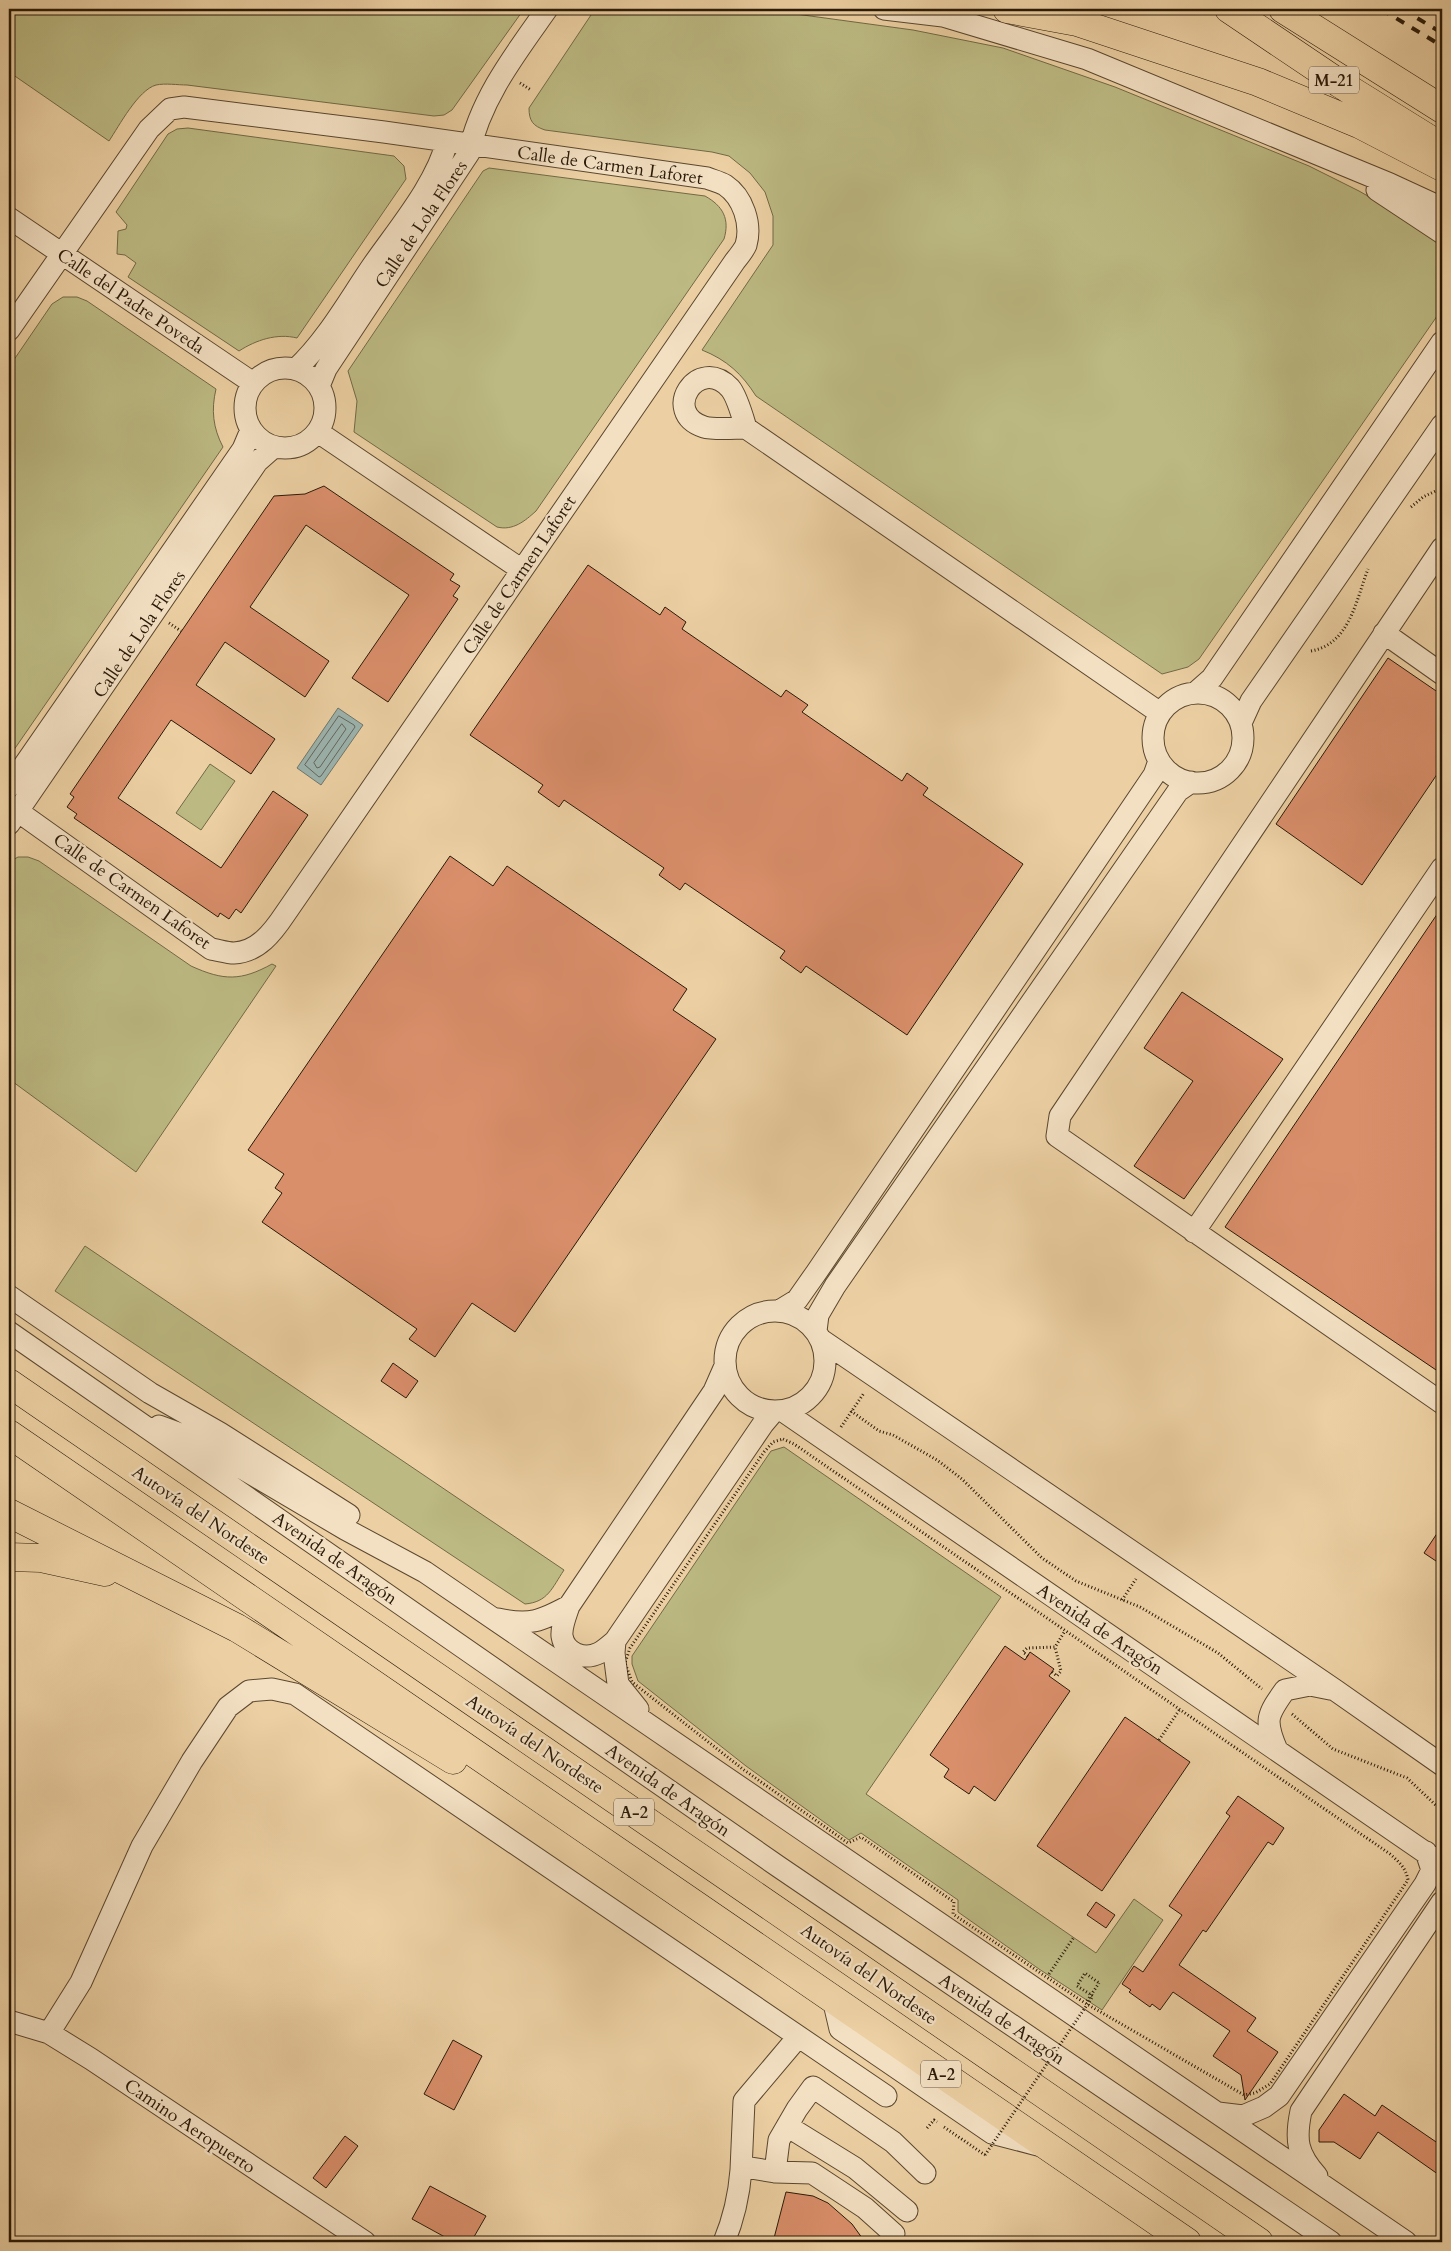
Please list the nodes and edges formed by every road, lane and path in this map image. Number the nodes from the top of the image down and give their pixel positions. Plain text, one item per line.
1 (547, 9) edge
2 (884, 9) edge
3 (1007, 9) edge
4 (1229, 9) edge
5 (1283, 9) edge
6 (1304, 9) edge
7 (1442, 108) edge
8 (447, 141) junction
9 (470, 145) junction
10 (1442, 147) edge
11 (1334, 163) junction
12 (1442, 166) edge
13 (1442, 208) edge
14 (9, 218) edge
15 (1442, 233) edge
16 (61, 255) junction
17 (9, 330) edge
18 (1442, 342) edge
19 (296, 369) junction
20 (253, 382) junction
21 (319, 386) junction
22 (1442, 425) edge
23 (746, 428) dead end
24 (251, 430) junction
25 (318, 432) junction
26 (274, 447) junction
27 (1442, 488) edge
28 (1405, 513) dead end
29 (1442, 548) edge
30 (1370, 565) dead end
31 (522, 570) junction
32 (168, 622) dead end
33 (181, 631) dead end
34 (1384, 633) junction
35 (1305, 652) dead end
36 (1442, 674) edge
37 (1195, 693) junction
38 (1160, 713) junction
39 (1241, 724) junction
40 (1159, 762) junction
41 (1191, 782) junction
42 (9, 787) edge
43 (12, 814) edge
44 (1442, 868) edge
45 (1194, 1232) junction
46 (9, 1296) edge
47 (779, 1311) junction
48 (9, 1332) edge
49 (818, 1335) junction
50 (725, 1366) junction
51 (9, 1383) edge
52 (869, 1387) dead end
53 (1442, 1403) edge
54 (778, 1411) junction
55 (851, 1411) junction
56 (128, 1414) junction
57 (9, 1434) edge
58 (837, 1434) dead end
59 (9, 1513) edge
60 (9, 1557) edge
61 (425, 1572) junction
62 (1141, 1572) dead end
63 (1122, 1600) junction
64 (569, 1606) junction
65 (495, 1618) junction
66 (237, 1628) junction
67 (1065, 1631) junction
68 (615, 1641) junction
69 (1055, 1647) junction
70 (1028, 1656) dead end
71 (1052, 1672) dead end
72 (1336, 1690) junction
73 (1265, 1692) dead end
74 (1180, 1710) junction
75 (1290, 1712) dead end
76 (652, 1726) junction
77 (1159, 1740) dead end
78 (1277, 1750) junction
79 (1442, 1766) edge
80 (1442, 1811) edge
81 (1434, 1858) edge
82 (1442, 1902) edge
83 (735, 1933) junction
84 (1074, 1937) dead end
85 (1046, 1978) junction
86 (1085, 2003) junction
87 (9, 2021) edge
88 (49, 2033) junction
89 (798, 2037) junction
90 (1279, 2071) dead end
91 (1233, 2090) dead end
92 (886, 2096) dead end
93 (1218, 2113) junction
94 (787, 2126) junction
95 (927, 2128) dead end
96 (741, 2170) junction
97 (775, 2172) junction
98 (925, 2173) dead end
99 (1329, 2190) junction
100 (907, 2210) dead end
101 (894, 2234) dead end
102 (365, 2242) edge
103 (724, 2242) edge
104 (1187, 2242) edge
105 (1259, 2242) edge
106 (1331, 2242) edge
107 (1406, 2242) edge

1 - 9 street, Calle de Lola Flores
2 - 11 street
3 - 12 highway
4 - 10 highway, M-21
5 - 7 highway, M-21
6 - 7 highway
8 - 9 street, Calle de Carmen Laforet
8 - 16 street, Calle de Carmen Laforet
8 - 19 street, Calle de Lola Flores
9 - 21 street, Calle de Lola Flores
9 - 31 street, Calle de Carmen Laforet
11 - 13 street
11 - 15 street
14 - 16 street, Calle del Padre Poveda
16 - 17 street, Calle de Carmen Laforet
16 - 20 street, Calle del Padre Poveda
18 - 37 street
19 - 20 street
19 - 21 street
20 - 24 street
21 - 25 street
22 - 39 street
23 - 38 street
24 - 26 street
24 - 42 street, Calle de Lola Flores
25 - 26 street
25 - 31 street
26 - 43 street, Calle de Lola Flores
27 - 28 path
29 - 34 street
30 - 35 path
31 - 43 street, Calle de Carmen Laforet
32 - 33 path
34 - 36 street
34 - 45 street
37 - 38 street
37 - 39 street
38 - 40 street
39 - 41 street
40 - 41 street
40 - 47 street
41 - 49 street
44 - 45 street
45 - 53 street
46 - 61 street
47 - 49 street
47 - 50 street
48 - 56 street, Avenida de Aragón
49 - 54 street
49 - 72 street
50 - 54 street
50 - 64 street
51 - 105 highway, Autovía del Nordeste / A-2
52 - 55 path
54 - 68 street
54 - 78 street, Avenida de Aragón
55 - 58 path
55 - 63 path
56 - 61 street
56 - 106 street, Avenida de Aragón
57 - 83 highway, A-2
59 - 66 highway
60 - 66 highway
61 - 65 street
62 - 63 path
63 - 73 path
64 - 65 street
64 - 68 street
65 - 76 street
66 - 83 highway
67 - 69 path
67 - 74 path
67 - 85 path
68 - 76 street
69 - 70 path
69 - 71 path
72 - 78 street
72 - 79 street
74 - 77 path
74 - 90 path
75 - 80 path
76 - 93 street
78 - 81 street, Avenida de Aragón
81 - 93 street
82 - 99 street
83 - 104 highway, A-2
84 - 85 path
85 - 86 path
86 - 91 path
86 - 95 path, bridge
87 - 88 street, Camino Aeropuerto
88 - 89 street
88 - 102 street, Camino Aeropuerto
89 - 92 street
89 - 96 street
93 - 99 street
94 - 97 street
94 - 98 street
94 - 100 street
96 - 97 street
96 - 103 street
97 - 101 street
99 - 107 street

